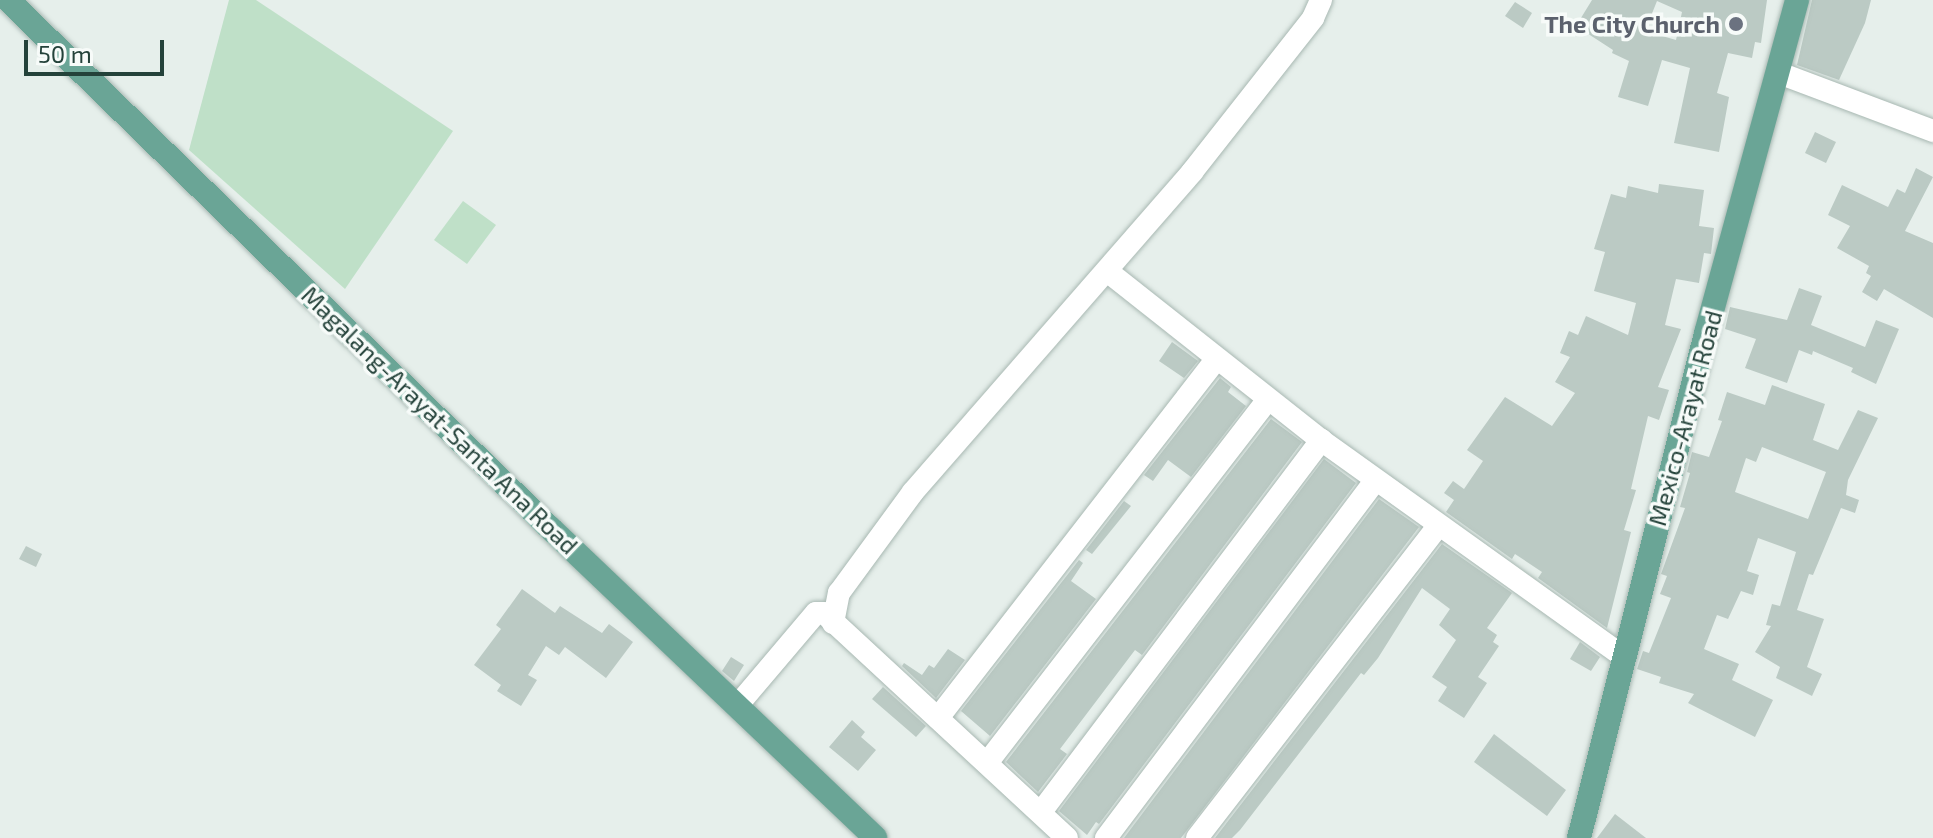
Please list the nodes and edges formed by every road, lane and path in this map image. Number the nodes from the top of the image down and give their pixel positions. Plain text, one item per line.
1 (8, 0) edge
2 (1321, 0) edge
3 (1797, 0) edge
4 (1779, 73) junction
5 (1933, 131) edge
6 (1107, 271) junction
7 (1216, 360) junction
8 (1268, 400) junction
9 (1321, 440) junction
10 (1376, 480) junction
11 (1438, 526) junction
12 (833, 623) junction
13 (1623, 656) junction
14 (737, 706) junction
15 (938, 718) junction
16 (987, 763) junction
17 (1041, 812) junction
18 (875, 838) edge
19 (1067, 838) edge
20 (1106, 838) edge
21 (1197, 838) edge
22 (1579, 838) edge

1 - 14 main road, Magalang-Arayat-Santa Ana Road
2 - 6 street
3 - 4 main road, Mexico-Arayat Road
4 - 5 street
4 - 13 main road, Mexico-Arayat Road
6 - 7 street
6 - 12 street
7 - 8 street
7 - 15 street
8 - 9 street
8 - 16 street
9 - 10 street
9 - 17 street
10 - 11 street
10 - 20 street
11 - 13 street
11 - 21 street
12 - 14 street
12 - 15 street
13 - 22 main road, Mexico-Arayat Road
14 - 18 main road, Magalang-Arayat-Santa Ana Road
15 - 16 street
16 - 17 street
17 - 19 street

